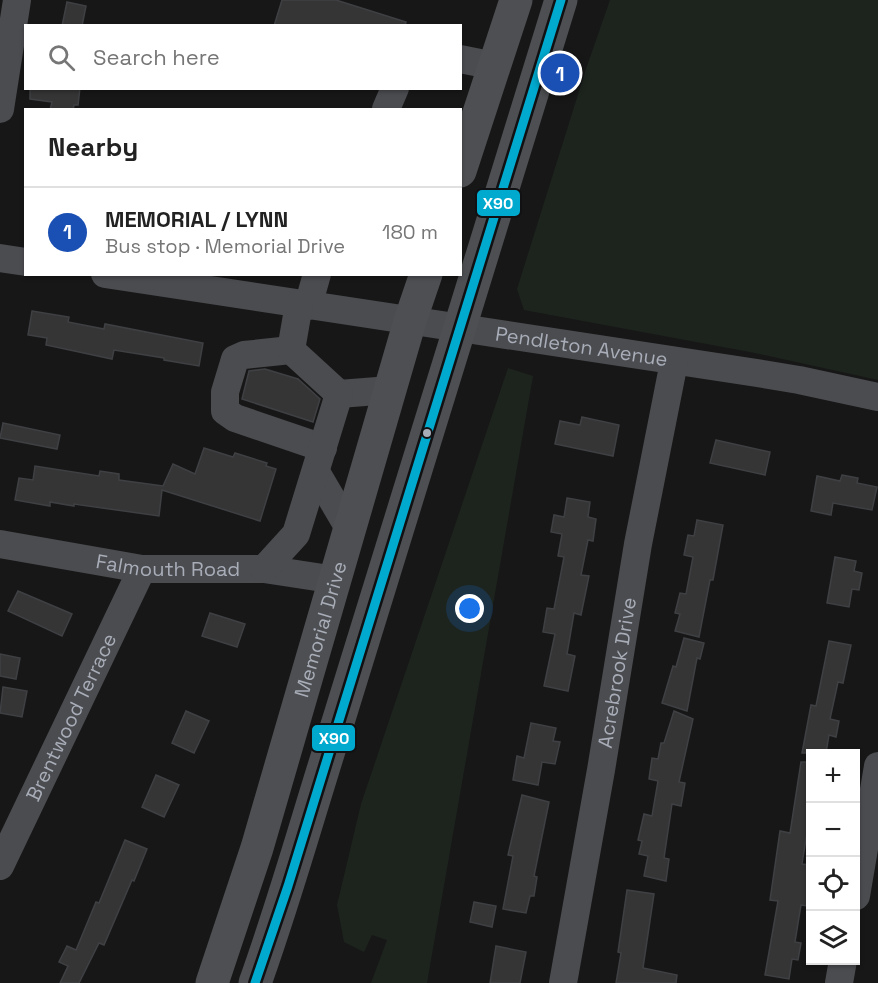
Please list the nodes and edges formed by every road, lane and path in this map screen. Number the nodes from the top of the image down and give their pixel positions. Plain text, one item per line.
1 (17, 0) edge
2 (561, 0) edge
3 (512, 1) edge
4 (462, 59) edge
5 (495, 66) junction
6 (0, 109) edge
7 (462, 165) edge
8 (0, 258) edge
9 (24, 262) edge
10 (130, 276) edge
11 (318, 276) edge
12 (425, 276) edge
13 (191, 281) edge
14 (304, 305) junction
15 (410, 321) junction
16 (460, 329) junction
17 (291, 350) junction
18 (674, 362) junction
19 (390, 390) junction
20 (339, 394) junction
21 (878, 397) edge
22 (320, 460) junction
23 (350, 530) junction
24 (0, 544) edge
25 (142, 568) junction
26 (264, 569) junction
27 (336, 580) junction
28 (878, 766) edge
29 (8, 831) edge
30 (870, 865) edge
31 (0, 866) edge
32 (860, 886) edge
33 (842, 965) edge
34 (212, 983) edge
35 (255, 983) edge
36 (563, 983) edge
37 (839, 983) edge

1 - 6 street
2 - 16 main road
3 - 5 main road
4 - 5 street
5 - 7 main road
8 - 9 street
10 - 13 street, Pendleton Avenue
11 - 14 street
12 - 15 main road, Memorial Drive
13 - 14 street, Pendleton Avenue
14 - 15 street, Pendleton Avenue
14 - 17 street
15 - 16 street, Pendleton Avenue
15 - 19 main road, Memorial Drive
16 - 18 street, Pendleton Avenue
16 - 35 main road
17 - 20 street
17 - 22 street
18 - 21 street, Pendleton Avenue
18 - 36 street, Acrebrook Drive
19 - 20 street
19 - 23 main road, Memorial Drive
20 - 22 street
22 - 23 street
22 - 26 street
23 - 27 main road, Memorial Drive
24 - 25 street, Falmouth Road
25 - 26 street, Falmouth Road
25 - 29 street, Brentwood Terrace
26 - 27 street, Falmouth Road
27 - 34 main road, Memorial Drive
28 - 30 street
29 - 31 street, Brentwood Terrace
30 - 32 street
33 - 37 street

